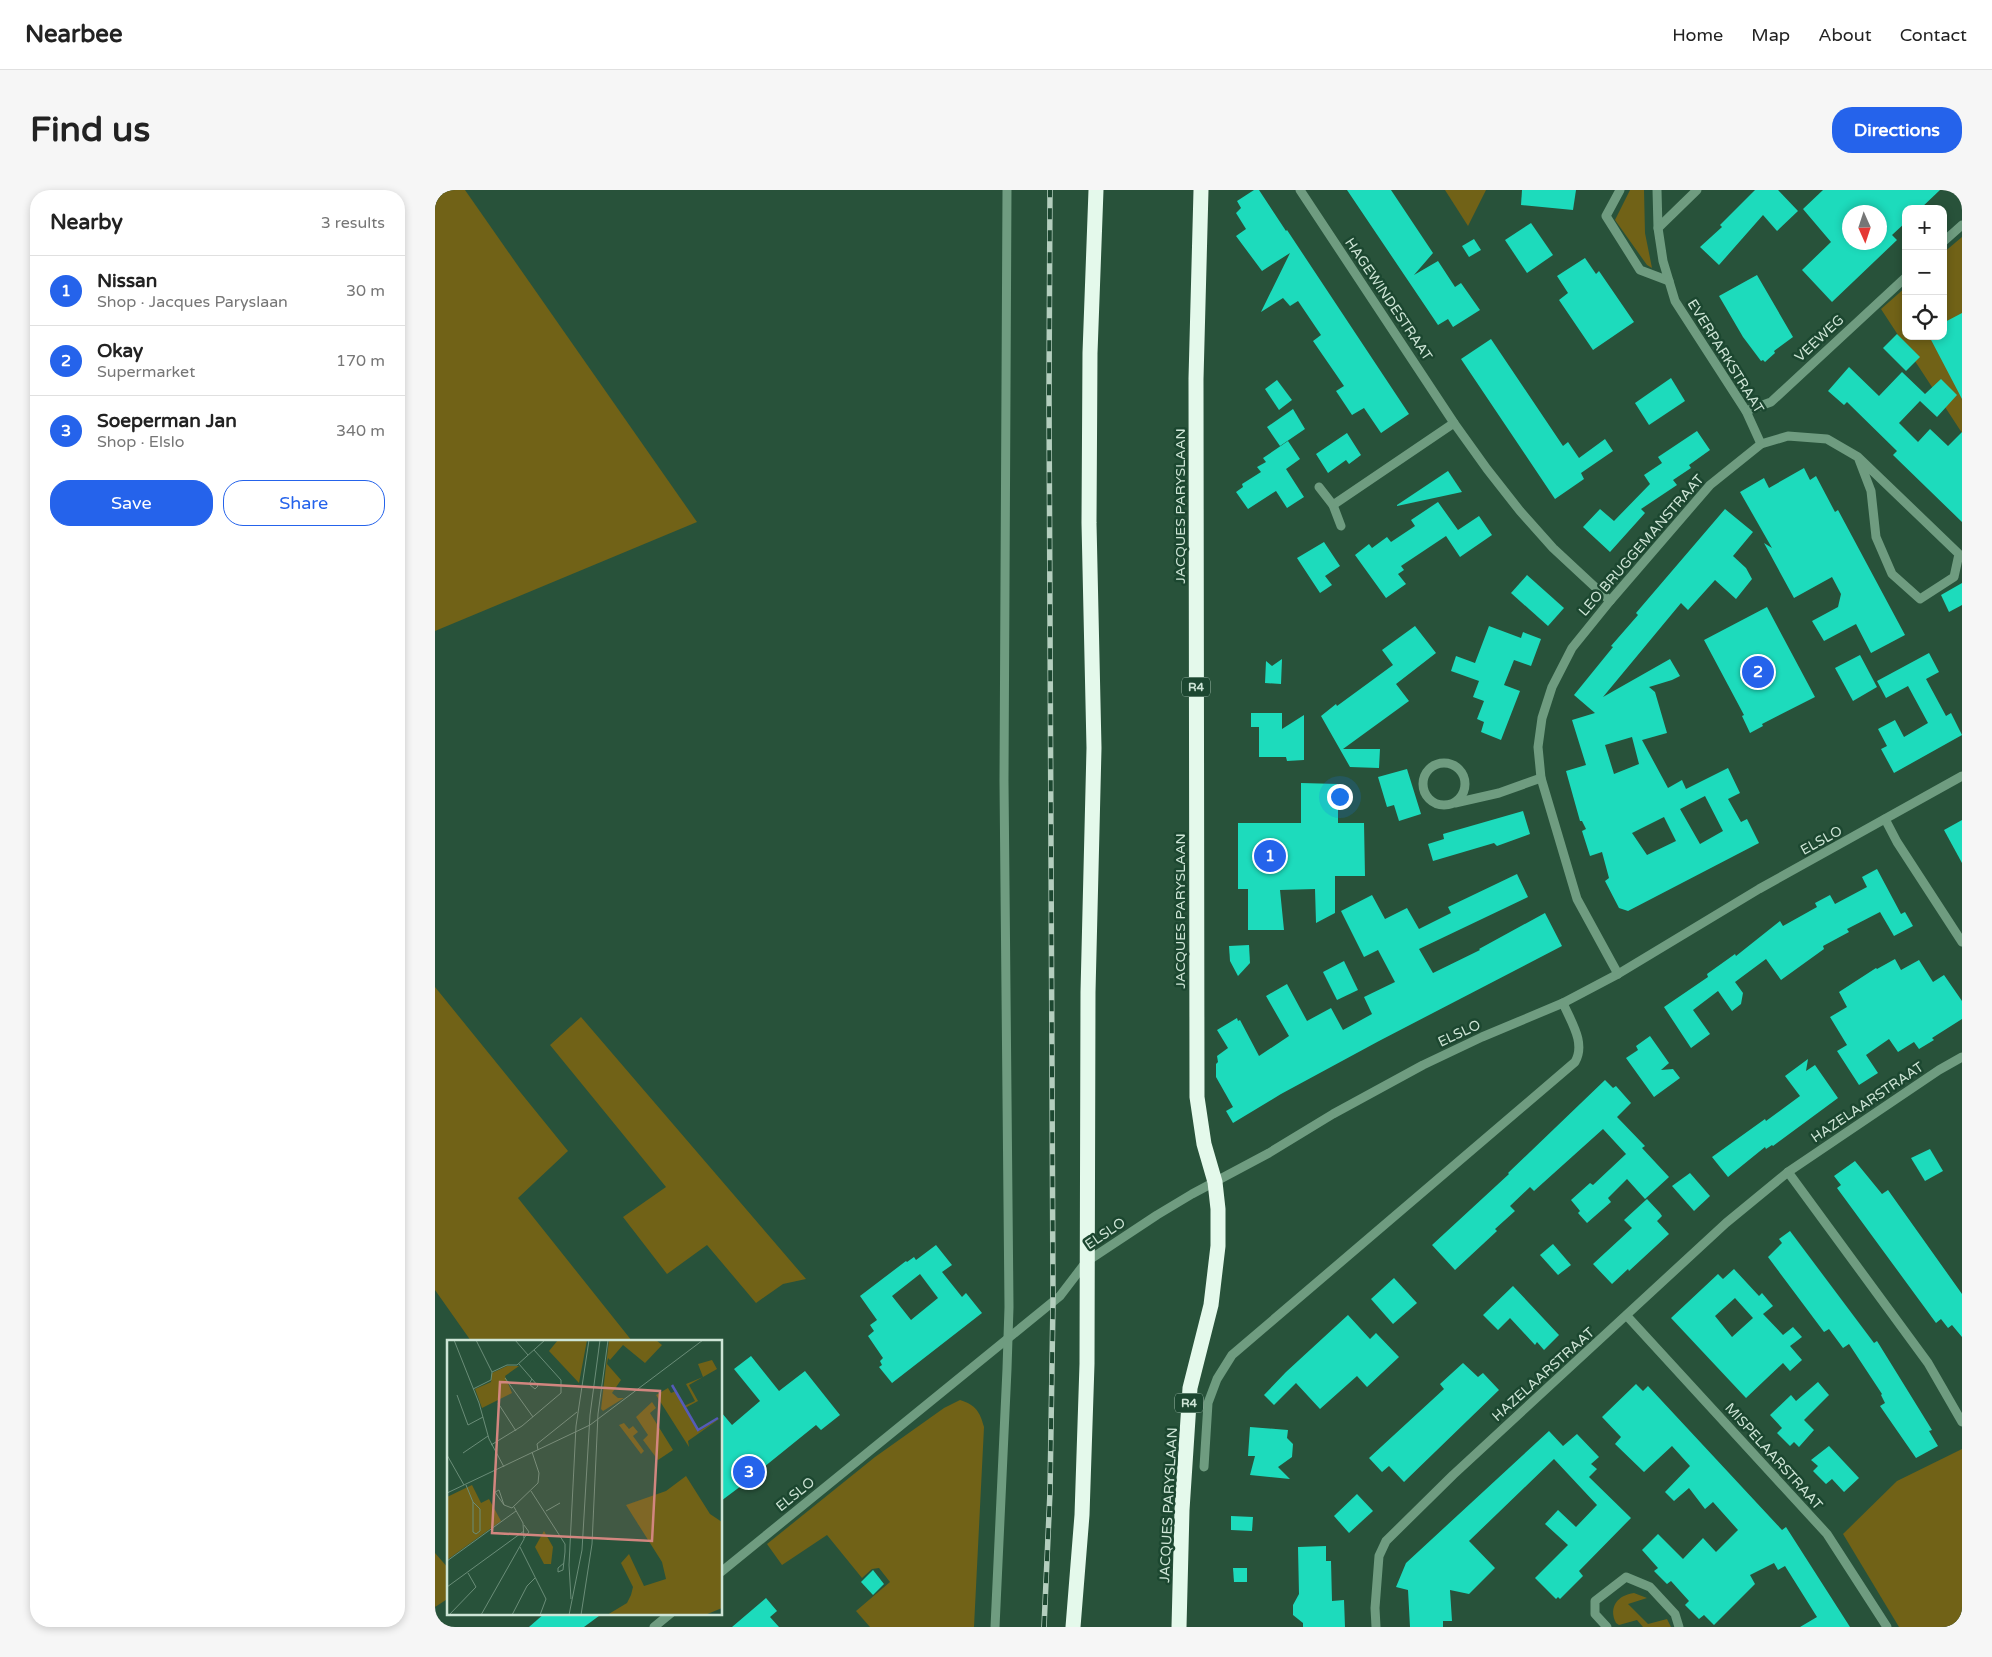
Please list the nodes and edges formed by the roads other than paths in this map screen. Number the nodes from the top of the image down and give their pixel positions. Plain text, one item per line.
1 (1007, 190) edge
2 (1096, 190) edge
3 (1201, 190) edge
4 (1300, 190) edge
5 (1620, 190) edge
6 (1657, 190) edge
7 (1697, 190) edge
8 (1962, 225) edge
9 (1658, 228) junction
10 (1947, 238) edge
11 (1669, 281) junction
12 (1902, 281) edge
13 (1747, 411) junction
14 (1454, 424) junction
15 (1761, 444) junction
16 (1858, 457) junction
17 (1319, 487) dead end
18 (1333, 505) junction
19 (1341, 526) dead end
20 (1610, 601) junction
21 (1962, 776) edge
22 (1541, 778) junction
23 (1451, 804) junction
24 (1885, 819) junction
25 (1962, 942) edge
26 (1618, 974) junction
27 (1563, 1003) junction
28 (1962, 1057) edge
29 (1788, 1172) junction
30 (1215, 1182) junction
31 (1086, 1262) junction
32 (1627, 1316) junction
33 (1007, 1340) junction
34 (1962, 1422) edge
35 (1203, 1467) dead end
36 (723, 1570) edge
37 (670, 1614) edge
38 (654, 1627) edge
39 (995, 1627) edge
40 (1073, 1627) edge
41 (1179, 1627) edge
42 (1376, 1627) edge
43 (1607, 1627) edge
44 (1679, 1627) edge
45 (1887, 1627) edge

1 - 33 street
2 - 31 highway
3 - 30 highway, JACQUES PARYSLAAN / R4
4 - 14 street, HAGEWINDESTRAAT
5 - 11 street
6 - 9 street, EVERPARKSTRAAT
7 - 9 street
8 - 10 street
9 - 11 street, EVERPARKSTRAAT
11 - 13 street, EVERPARKSTRAAT
12 - 13 street, VEEWEG
13 - 15 street, EVERPARKSTRAAT
14 - 18 street
14 - 20 street, HAGEWINDESTRAAT
15 - 16 street, LEO BRUGGEMANSTRAAT
15 - 20 street, LEO BRUGGEMANSTRAAT
16 - 16 street, LEO BRUGGEMANSTRAAT
17 - 18 street
18 - 19 street
20 - 22 street, LEO BRUGGEMANSTRAAT
21 - 24 street, ELSLO
22 - 23 street
22 - 26 street, LEO BRUGGEMANSTRAAT
23 - 23 street
24 - 25 street
24 - 26 street, ELSLO
26 - 27 street, ELSLO
27 - 30 street, ELSLO
27 - 35 street
28 - 29 street, HAZELAARSTRAAT
29 - 32 street, HAZELAARSTRAAT
29 - 34 street
30 - 31 street, ELSLO
30 - 41 highway, JACQUES PARYSLAAN / R4
31 - 33 street, ELSLO
31 - 40 highway
32 - 42 street, HAZELAARSTRAAT
32 - 45 street, MISPELAARSTRAAT
33 - 36 street, ELSLO
33 - 39 street
37 - 38 street
43 - 44 street

